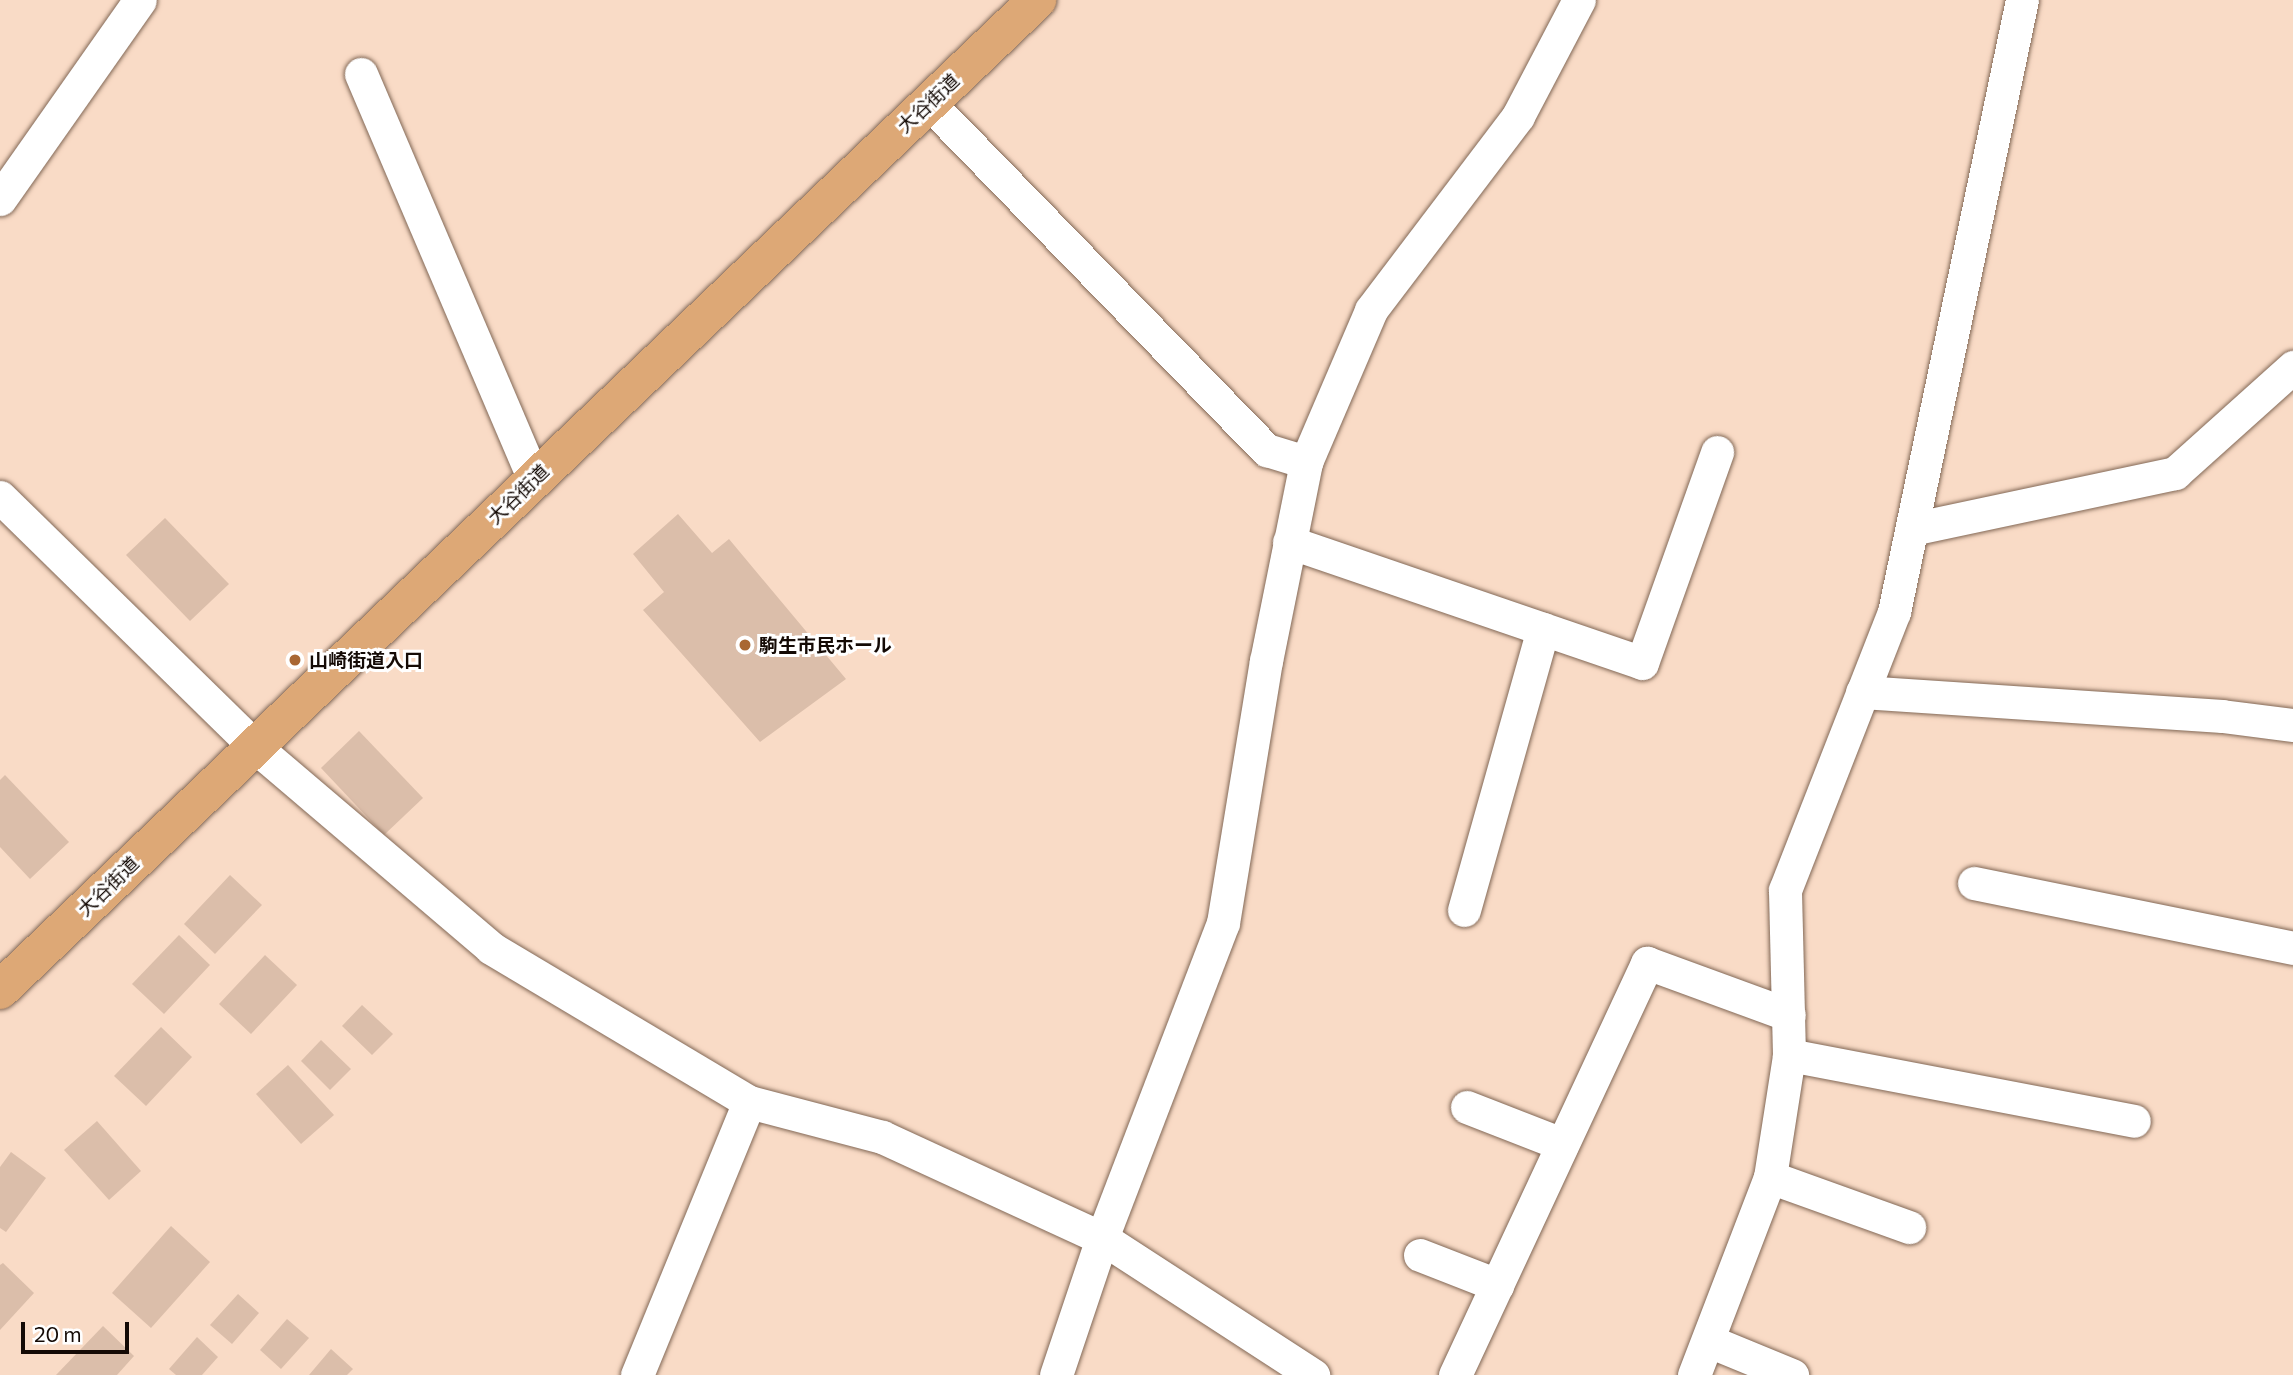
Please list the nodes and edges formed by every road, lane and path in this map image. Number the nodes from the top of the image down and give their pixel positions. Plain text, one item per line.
1 (141, 0) edge
2 (1579, 0) edge
3 (2022, 0) edge
4 (1027, 4) edge
5 (361, 74) dead end
6 (928, 102) junction
7 (0, 199) edge
8 (2293, 367) edge
9 (1717, 452) dead end
10 (1306, 462) junction
11 (534, 479) junction
12 (0, 497) edge
13 (1912, 529) junction
14 (1289, 542) junction
15 (1543, 629) junction
16 (1862, 692) junction
17 (2293, 725) edge
18 (254, 746) junction
19 (1975, 883) dead end
20 (1464, 910) dead end
21 (2293, 947) edge
22 (0, 990) edge
23 (1789, 1015) junction
24 (1789, 1055) junction
25 (749, 1102) junction
26 (1467, 1107) dead end
27 (2134, 1121) dead end
28 (1562, 1144) junction
29 (1770, 1177) junction
30 (1909, 1227) dead end
31 (1102, 1238) junction
32 (1420, 1255) dead end
33 (1497, 1285) junction
34 (1709, 1340) junction
35 (637, 1375) edge
36 (1056, 1375) edge
37 (1313, 1375) edge
38 (1455, 1375) edge
39 (1695, 1375) edge
40 (1792, 1375) edge

1 - 7 street
2 - 10 street
3 - 13 street
4 - 6 main road, 大谷街道
5 - 11 street
6 - 10 street
6 - 11 main road, 大谷街道
8 - 13 street
9 - 15 street
10 - 14 street
11 - 18 main road, 大谷街道
12 - 18 street
13 - 16 street
14 - 15 street
14 - 31 street
15 - 20 street
16 - 17 street
16 - 23 street
18 - 22 main road, 大谷街道
18 - 25 street
19 - 21 street
23 - 24 street
23 - 28 street
24 - 27 street
24 - 29 street
25 - 31 street
25 - 35 street
26 - 28 street
28 - 33 street
29 - 30 street
29 - 34 street
31 - 36 street
31 - 37 street
32 - 33 street
33 - 38 street
34 - 39 street
34 - 40 street

